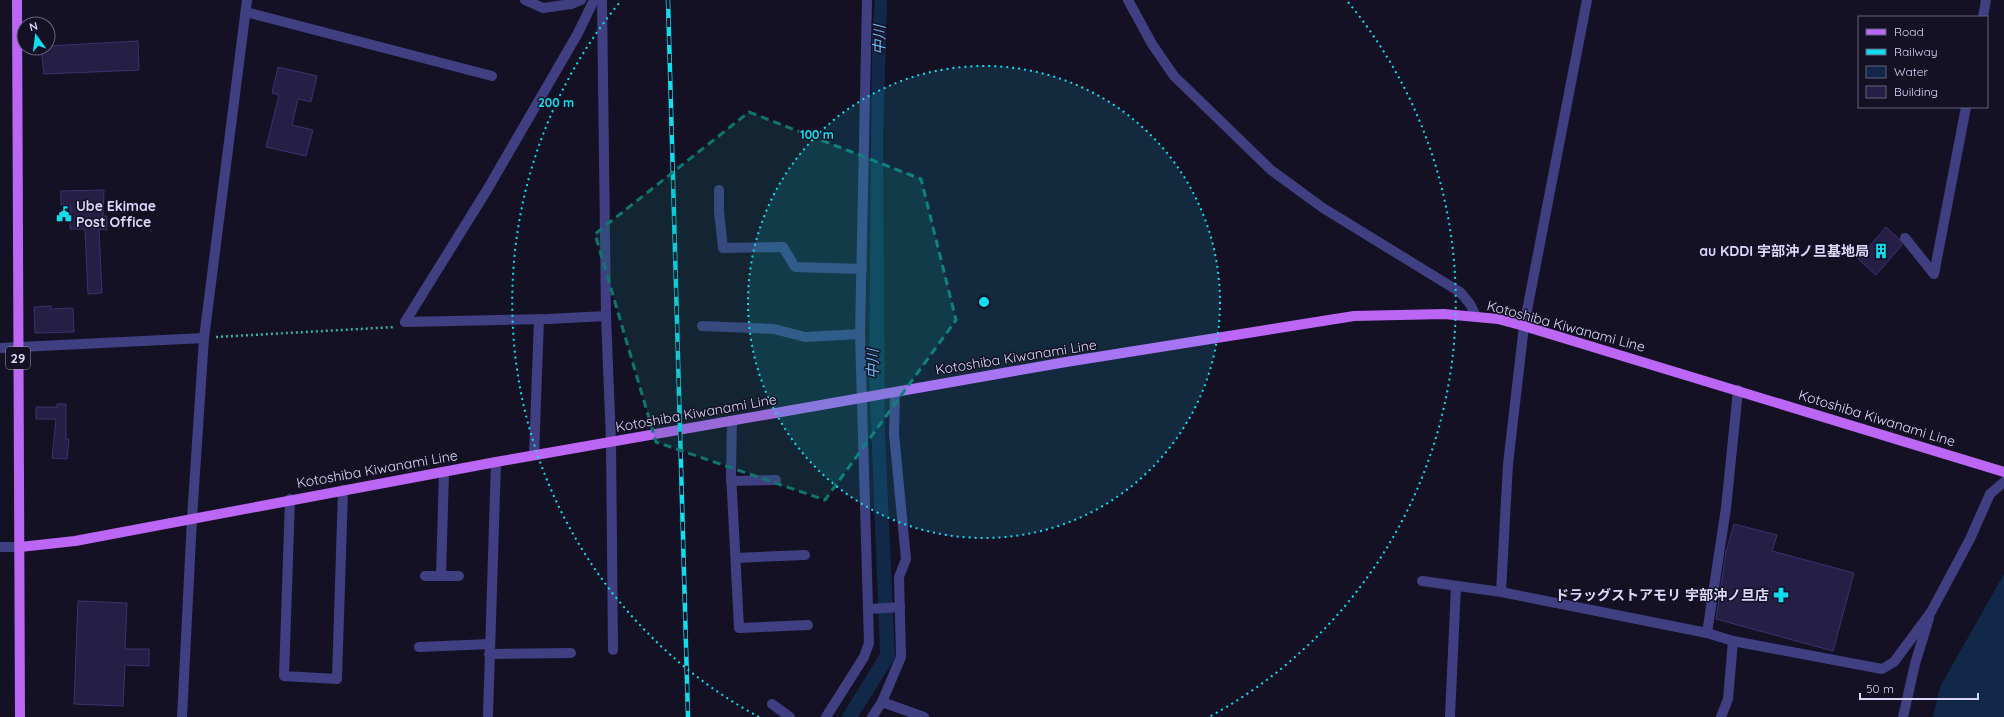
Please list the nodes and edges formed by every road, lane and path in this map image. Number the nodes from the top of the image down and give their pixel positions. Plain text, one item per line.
1 (17, 0) edge
2 (247, 0) edge
3 (525, 0) edge
4 (581, 0) edge
5 (594, 0) edge
6 (602, 0) edge
7 (867, 0) edge
8 (1128, 0) edge
9 (1587, 0) edge
10 (1986, 0) edge
11 (246, 12) junction
12 (1983, 16) edge
13 (492, 76) dead end
14 (1966, 108) edge
15 (720, 190) dead end
16 (1905, 238) dead end
17 (862, 269) junction
18 (606, 316) junction
19 (1476, 316) junction
20 (539, 320) junction
21 (405, 322) junction
22 (702, 326) dead end
23 (1524, 326) junction
24 (860, 334) junction
25 (204, 338) junction
26 (0, 348) edge
27 (18, 348) junction
28 (1738, 390) junction
29 (893, 392) junction
30 (865, 397) junction
31 (732, 421) junction
32 (611, 442) junction
33 (534, 455) junction
34 (496, 462) junction
35 (444, 472) junction
36 (2004, 472) edge
37 (776, 480) dead end
38 (731, 481) junction
39 (2004, 482) edge
40 (343, 490) junction
41 (290, 499) junction
42 (192, 518) junction
43 (0, 547) edge
44 (20, 547) junction
45 (804, 555) dead end
46 (736, 558) junction
47 (425, 576) dead end
48 (441, 576) junction
49 (459, 576) dead end
50 (1422, 581) dead end
51 (1456, 586) junction
52 (1501, 592) junction
53 (898, 608) junction
54 (872, 609) junction
55 (1931, 612) junction
56 (808, 625) dead end
57 (1707, 633) junction
58 (1733, 641) junction
59 (419, 647) dead end
60 (490, 649) junction
61 (613, 650) dead end
62 (571, 653) dead end
63 (882, 702) junction
64 (772, 704) dead end
65 (488, 715) dead end
66 (20, 717) edge
67 (182, 717) edge
68 (790, 717) edge
69 (826, 717) edge
70 (872, 717) edge
71 (924, 717) edge
72 (1450, 717) edge
73 (1721, 717) edge
74 (1903, 717) edge

1 - 27 main road, 29
2 - 11 street
3 - 4 street
5 - 21 street
6 - 18 street
7 - 17 street
8 - 19 street
9 - 23 street
10 - 12 street
11 - 13 street
11 - 25 street
14 - 16 street
15 - 17 street
17 - 24 street
18 - 20 street
18 - 32 street
19 - 23 main road, Kotoshiba Kiwanami Line
19 - 29 main road, Kotoshiba Kiwanami Line
20 - 21 street
20 - 33 street
21 - 25 path
22 - 24 street
23 - 28 main road, Kotoshiba Kiwanami Line
23 - 52 street
24 - 30 street
25 - 27 street
25 - 42 street
26 - 27 street
27 - 44 main road, 29
28 - 36 main road, Kotoshiba Kiwanami Line
28 - 57 street
29 - 30 main road, Kotoshiba Kiwanami Line
29 - 53 street
30 - 31 main road, Kotoshiba Kiwanami Line
30 - 54 street
31 - 32 main road, Kotoshiba Kiwanami Line
31 - 38 street
32 - 33 main road, Kotoshiba Kiwanami Line
32 - 61 street
33 - 34 main road, Kotoshiba Kiwanami Line
34 - 35 main road, Kotoshiba Kiwanami Line
34 - 60 street
35 - 40 main road, Kotoshiba Kiwanami Line
35 - 48 street
37 - 38 street
38 - 46 street
39 - 55 street
40 - 41 main road, Kotoshiba Kiwanami Line
40 - 41 street
41 - 42 main road, Kotoshiba Kiwanami Line
42 - 44 main road, Kotoshiba Kiwanami Line
42 - 67 street
43 - 44 street
44 - 66 main road, 29
45 - 46 street
46 - 56 street
47 - 48 street
48 - 49 street
50 - 51 street
51 - 52 street
51 - 72 street
52 - 57 street
53 - 54 street
53 - 63 street
54 - 69 street
55 - 58 street
55 - 74 street
57 - 58 street
58 - 73 street
59 - 60 street
60 - 62 street
60 - 65 street
63 - 70 street
63 - 71 street
64 - 68 street

